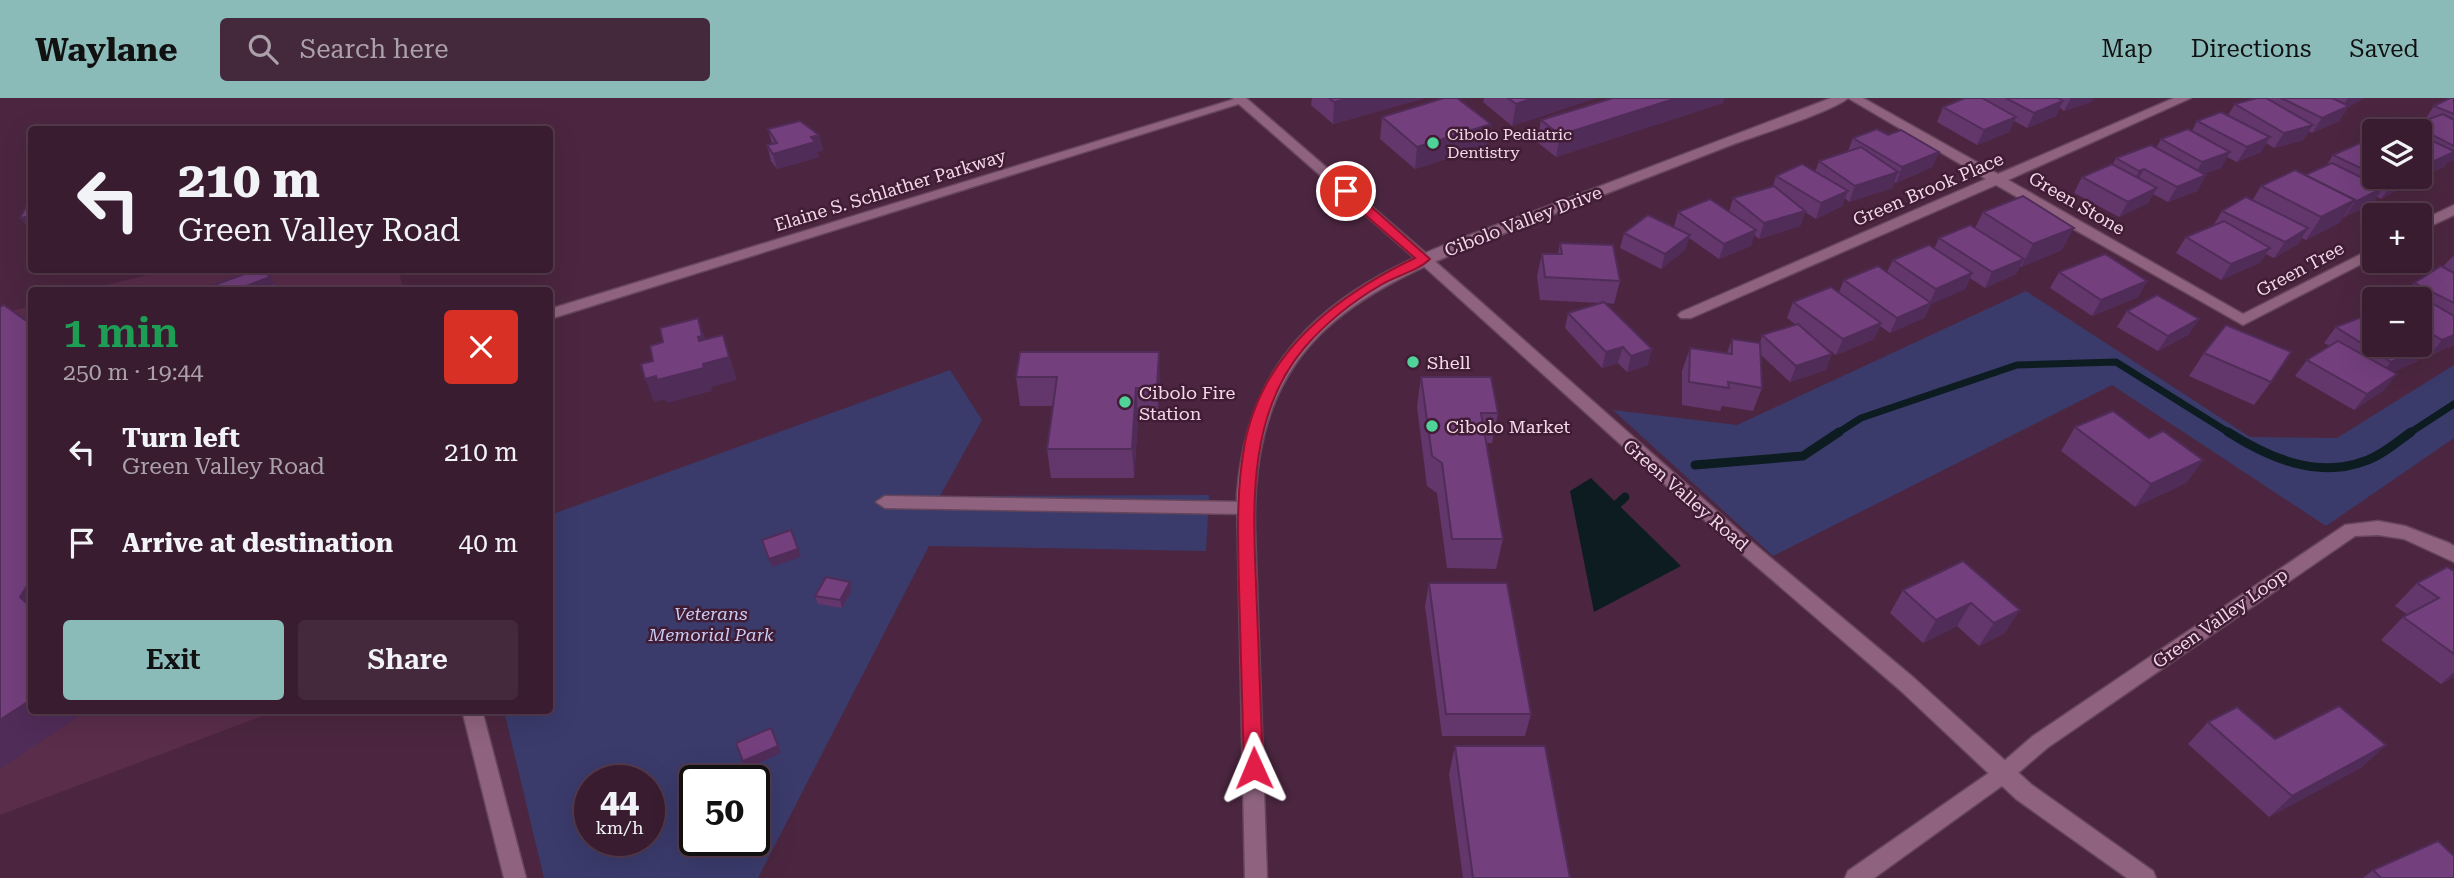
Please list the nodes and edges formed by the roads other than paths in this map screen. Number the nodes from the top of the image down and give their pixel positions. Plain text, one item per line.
1 (1842, 98) edge
2 (1854, 98) edge
3 (2185, 98) edge
4 (1240, 100) edge
5 (1998, 180) junction
6 (2454, 209) edge
7 (2432, 221) edge
8 (2362, 258) edge
9 (1424, 259) junction
10 (553, 313) edge
11 (1686, 315) dead end
12 (2243, 320) joint
13 (884, 502) dead end
14 (1245, 508) junction
15 (2454, 555) edge
16 (473, 714) edge
17 (2003, 774) junction
18 (515, 878) edge
19 (1256, 878) edge
20 (1856, 878) edge
21 (2145, 878) edge

1 - 9 street, Cibolo Valley Drive
2 - 5 street, Green Stone
3 - 5 street, Green Brook Place
4 - 9 street, Green Valley Road
4 - 10 street, Elaine S. Schlather Parkway
5 - 11 street, Green Brook Place
5 - 12 street, Green Stone
6 - 7 street
8 - 12 street, Green Tree
9 - 14 street, Cibolo Valley Drive
9 - 17 street, Green Valley Road
13 - 14 street
14 - 19 street, Cibolo Valley Drive
15 - 17 street, Green Valley Loop
16 - 18 street
17 - 20 street, Green Valley Loop
17 - 21 street, Green Valley Road

